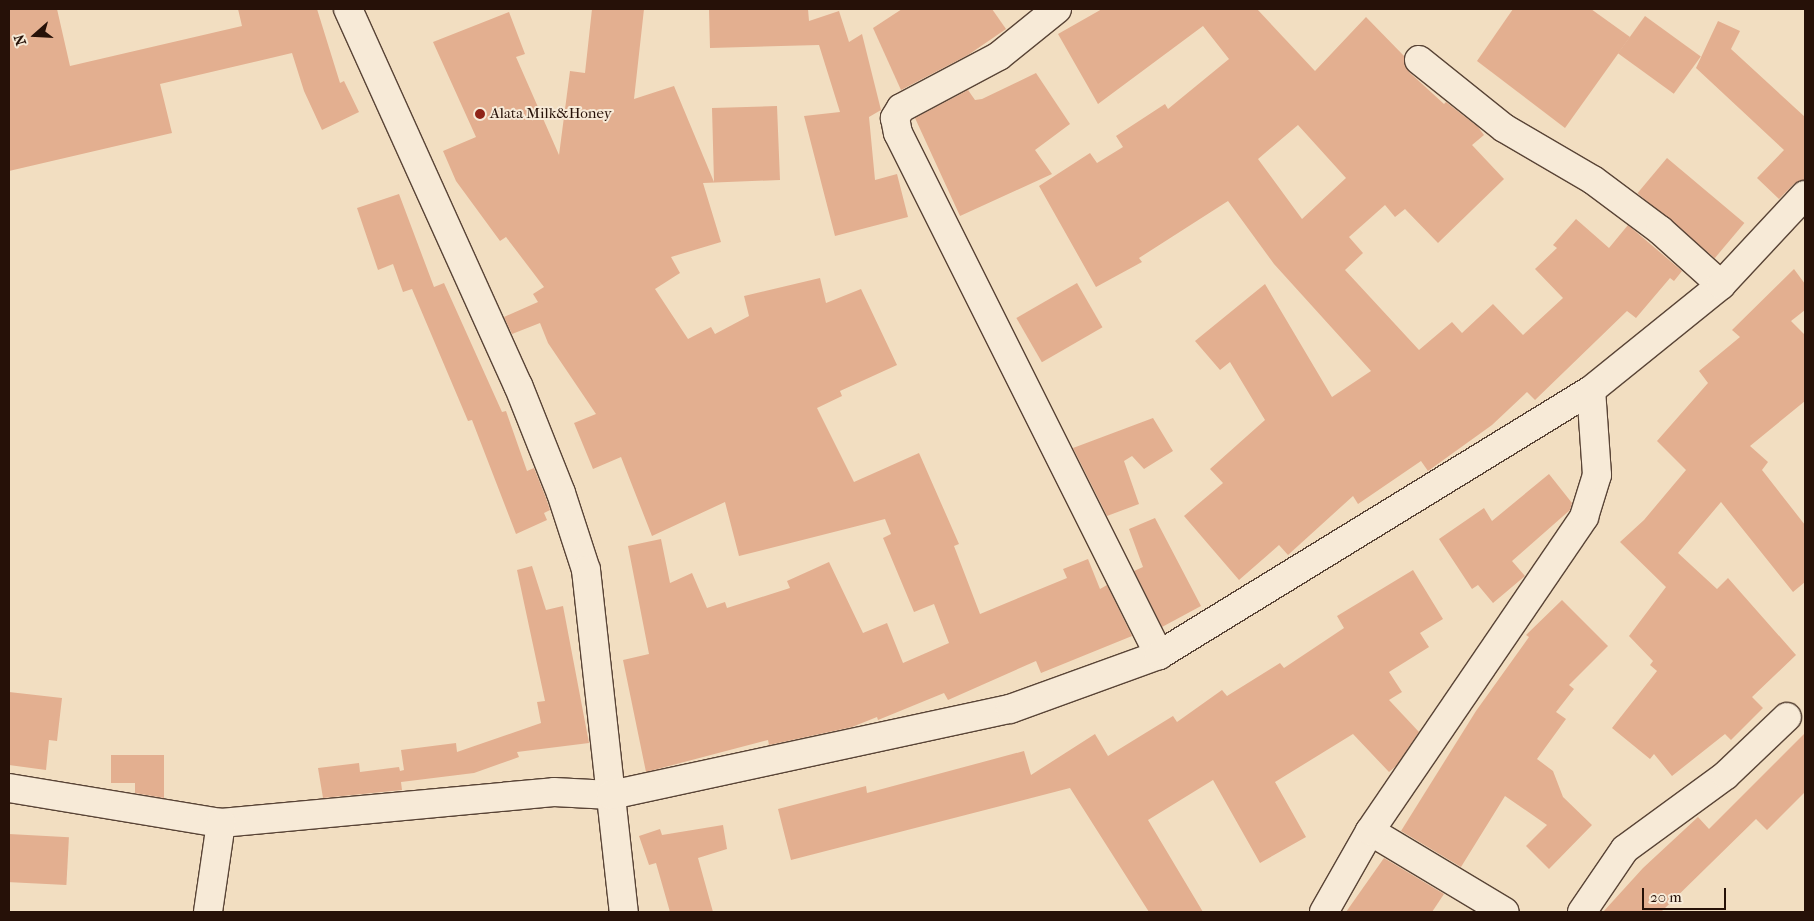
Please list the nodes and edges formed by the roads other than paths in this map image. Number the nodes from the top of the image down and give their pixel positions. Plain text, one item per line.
1 (348, 9) edge
2 (1057, 9) edge
3 (1419, 60) dead end
4 (1805, 194) edge
5 (1721, 285) junction
6 (1591, 390) junction
7 (1159, 655) junction
8 (1787, 717) dead end
9 (9, 788) edge
10 (611, 795) junction
11 (221, 823) junction
12 (1370, 832) junction
13 (208, 912) edge
14 (624, 912) edge
15 (1324, 912) edge
16 (1505, 912) edge
17 (1582, 912) edge

1 - 10 street
2 - 7 street
3 - 5 street
4 - 5 street
5 - 6 street
6 - 7 street
6 - 12 street
7 - 10 street
8 - 17 street
9 - 11 street
10 - 11 street
10 - 14 street
11 - 13 street
12 - 15 street
12 - 16 street

